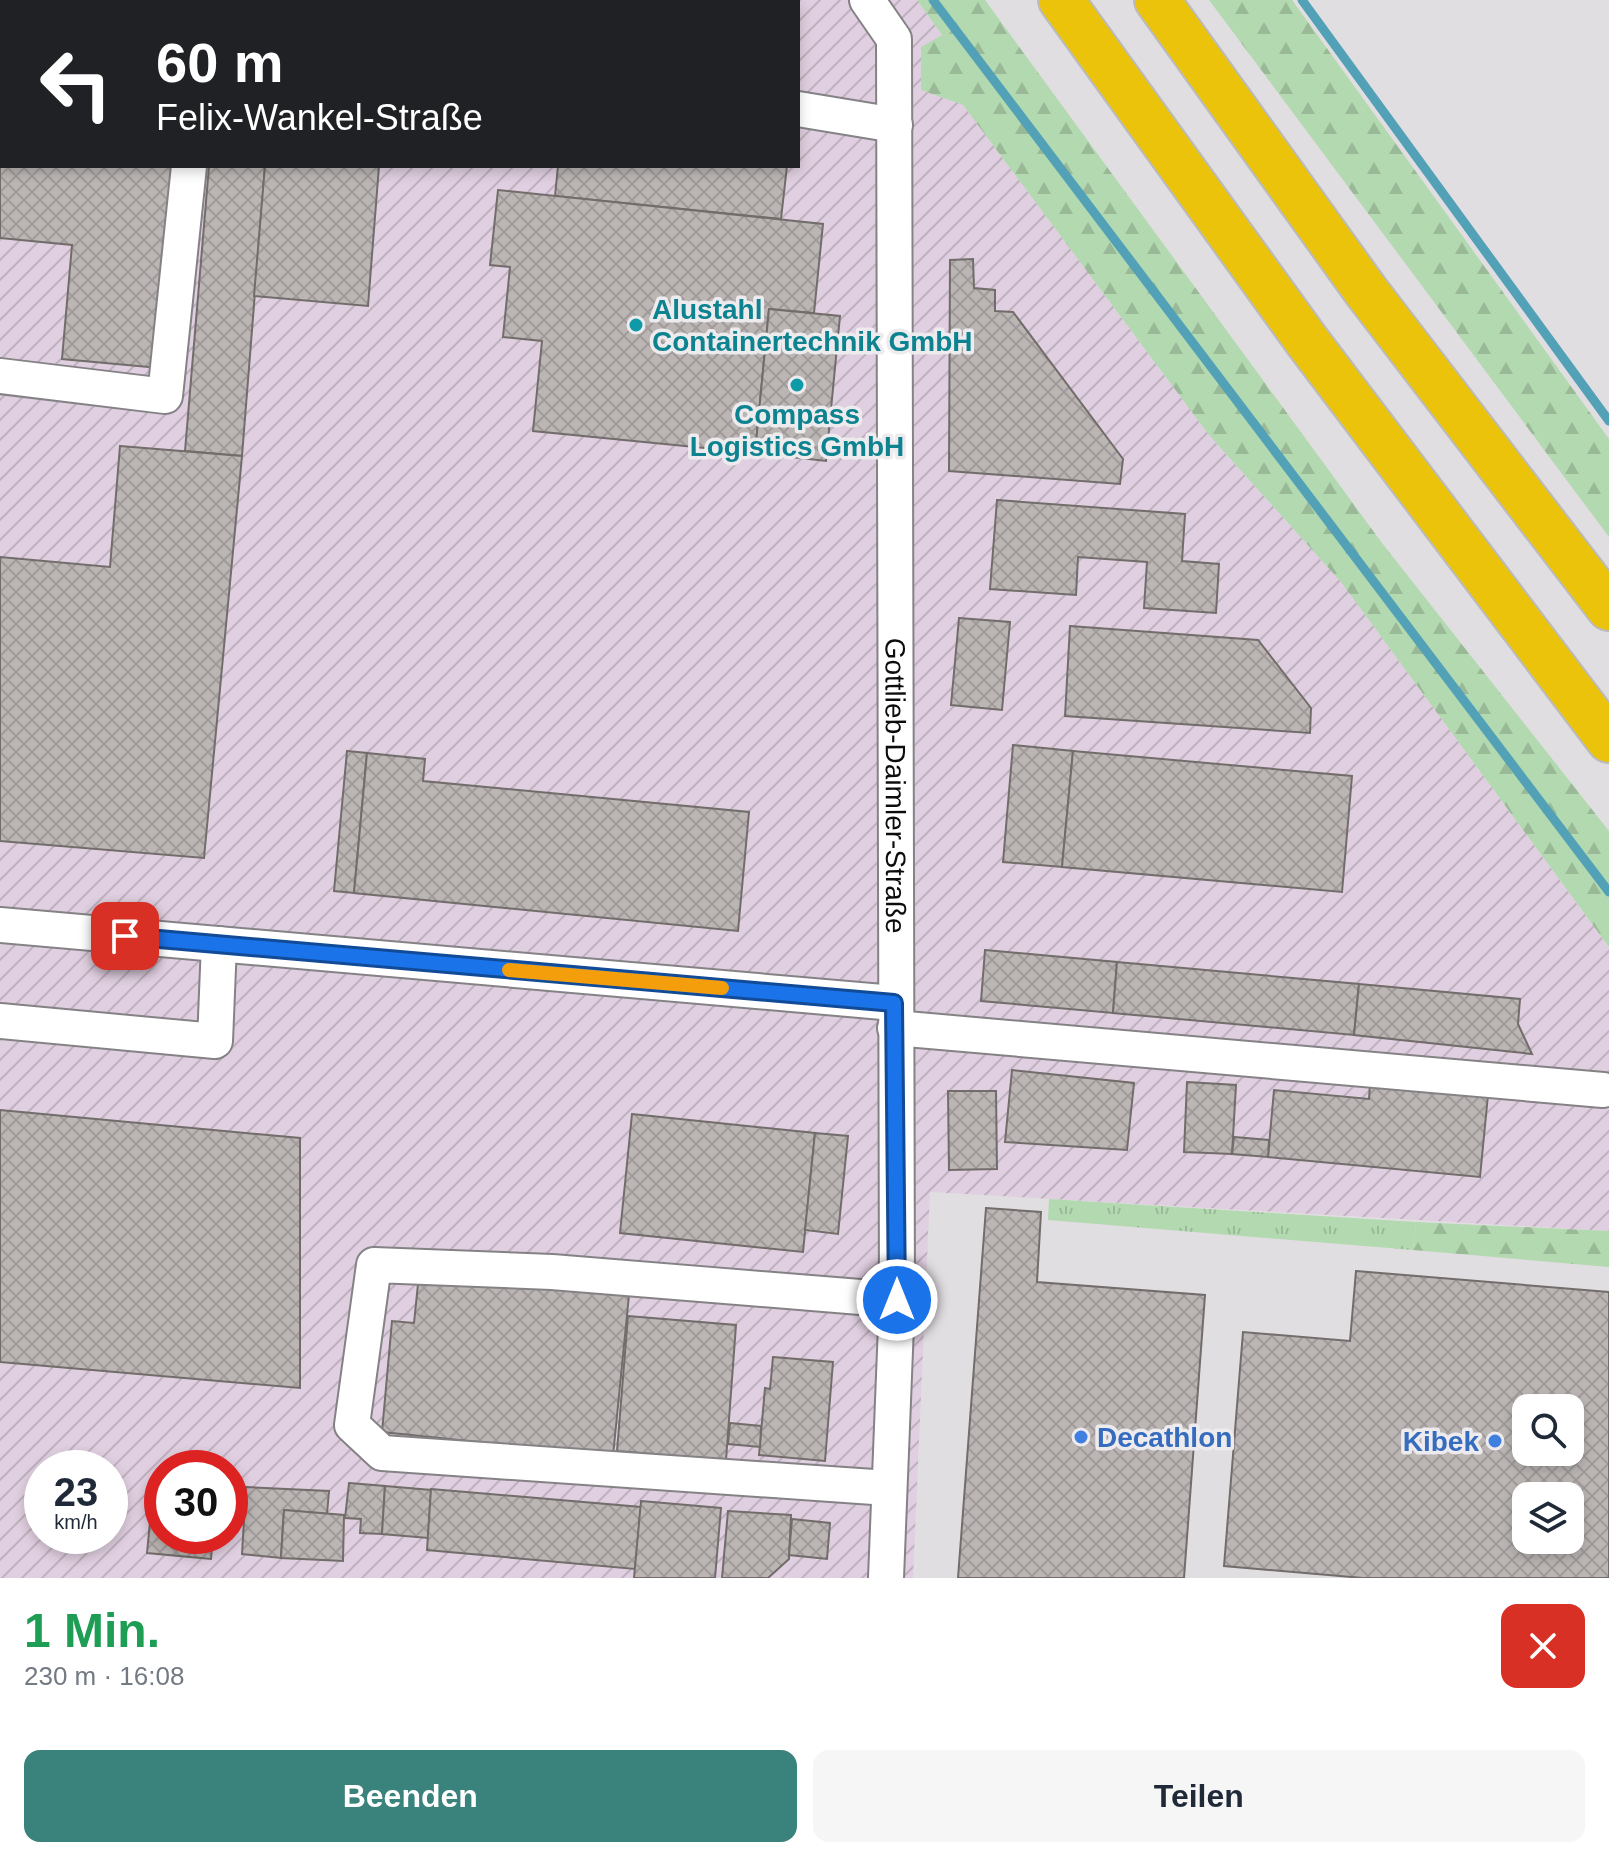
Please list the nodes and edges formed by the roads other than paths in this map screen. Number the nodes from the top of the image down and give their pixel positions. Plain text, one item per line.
1 (867, 0) edge
2 (1061, 0) edge
3 (1157, 0) edge
4 (800, 109) edge
5 (895, 125) junction
6 (189, 168) edge
7 (0, 376) edge
8 (1609, 608) edge
9 (1609, 740) edge
10 (0, 925) edge
11 (219, 944) junction
12 (894, 1015) junction
13 (0, 1021) edge
14 (1603, 1090) dead end
15 (897, 1300) junction
16 (888, 1488) junction
17 (886, 1578) edge

1 - 5 street, Gottlieb-Daimler-Straße
2 - 9 highway
3 - 8 highway
4 - 5 street
5 - 12 street, Gottlieb-Daimler-Straße
6 - 7 street
10 - 11 street
11 - 12 street
11 - 13 street
12 - 14 street
12 - 15 street, Gottlieb-Daimler-Straße
15 - 16 street, Gottlieb-Daimler-Straße
15 - 16 street
16 - 17 street, Gottlieb-Daimler-Straße

